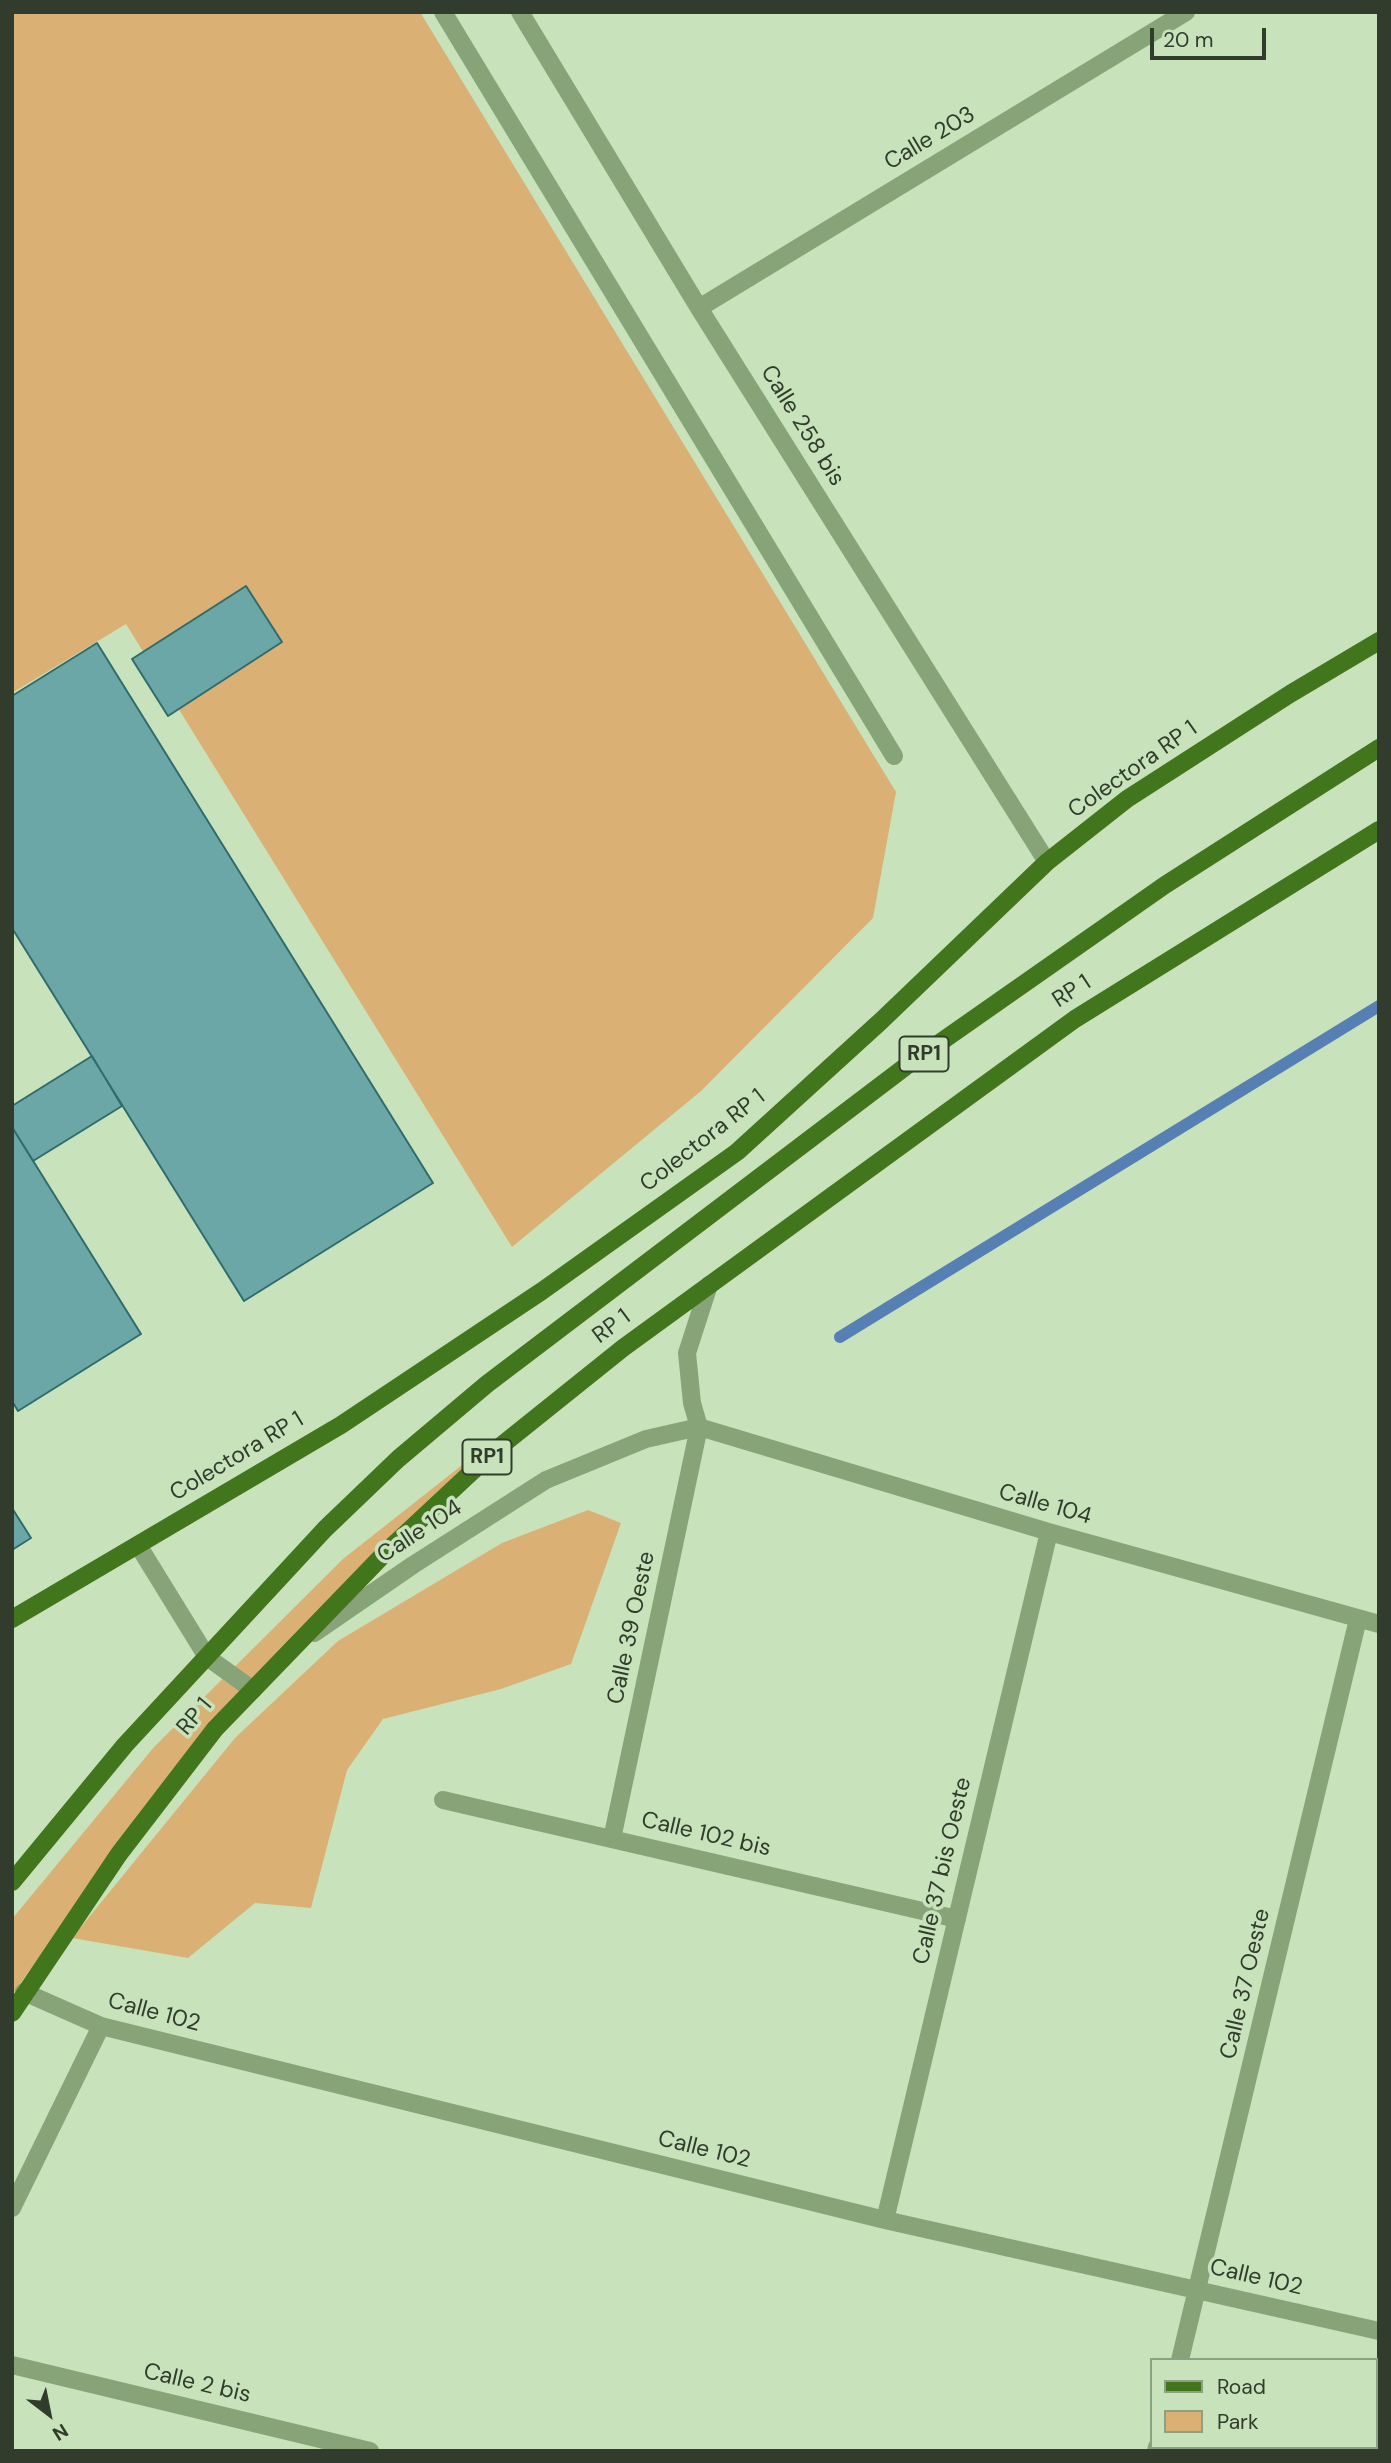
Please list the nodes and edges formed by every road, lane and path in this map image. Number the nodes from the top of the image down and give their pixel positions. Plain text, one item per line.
1 (443, 12) edge
2 (520, 12) edge
3 (1186, 12) edge
4 (699, 308) junction
5 (1379, 641) edge
6 (1379, 748) edge
7 (894, 756) dead end
8 (1379, 830) edge
9 (1047, 862) junction
10 (709, 1285) junction
11 (699, 1427) junction
12 (1049, 1532) junction
13 (138, 1545) junction
14 (12, 1619) edge
15 (1358, 1619) junction
16 (1379, 1624) edge
17 (293, 1648) junction
18 (207, 1657) junction
19 (253, 1690) junction
20 (443, 1800) dead end
21 (612, 1839) junction
22 (12, 1882) edge
23 (957, 1919) junction
24 (24, 1992) junction
25 (12, 2013) edge
26 (101, 2026) junction
27 (12, 2208) edge
28 (885, 2220) junction
29 (1198, 2290) junction
30 (1379, 2331) edge
31 (1181, 2358) edge
32 (12, 2365) edge
33 (370, 2451) edge

1 - 7 street
2 - 4 street, Calle 258 bis
3 - 4 street, Calle 203
4 - 9 street, Calle 258 bis
5 - 9 main road, Colectora RP 1
6 - 18 main road, RP 1 / RP1
8 - 10 main road, RP 1 / RP1
9 - 13 main road, Colectora RP 1
10 - 11 street
10 - 17 main road, RP 1 / RP1
11 - 12 street, Calle 104
11 - 17 street, Calle 104
11 - 21 street, Calle 39 Oeste
12 - 15 street, Calle 104
12 - 23 street, Calle 37 bis Oeste
13 - 14 main road, Colectora RP 1
13 - 18 street
15 - 16 street, Calle 104
15 - 29 street, Calle 37 Oeste
17 - 19 main road, RP 1 / RP1
18 - 19 street
18 - 22 main road, RP 1 / RP1
19 - 24 main road, RP 1 / RP1
20 - 21 street, Calle 102 bis
21 - 23 street, Calle 102 bis
23 - 28 street, Calle 37 bis Oeste
24 - 25 main road, RP 1 / RP1
24 - 26 street, Calle 102
26 - 27 street
26 - 28 street, Calle 102
28 - 29 street, Calle 102
29 - 30 street, Calle 102
29 - 31 street, Calle 37 Oeste
32 - 33 street, Calle 2 bis

